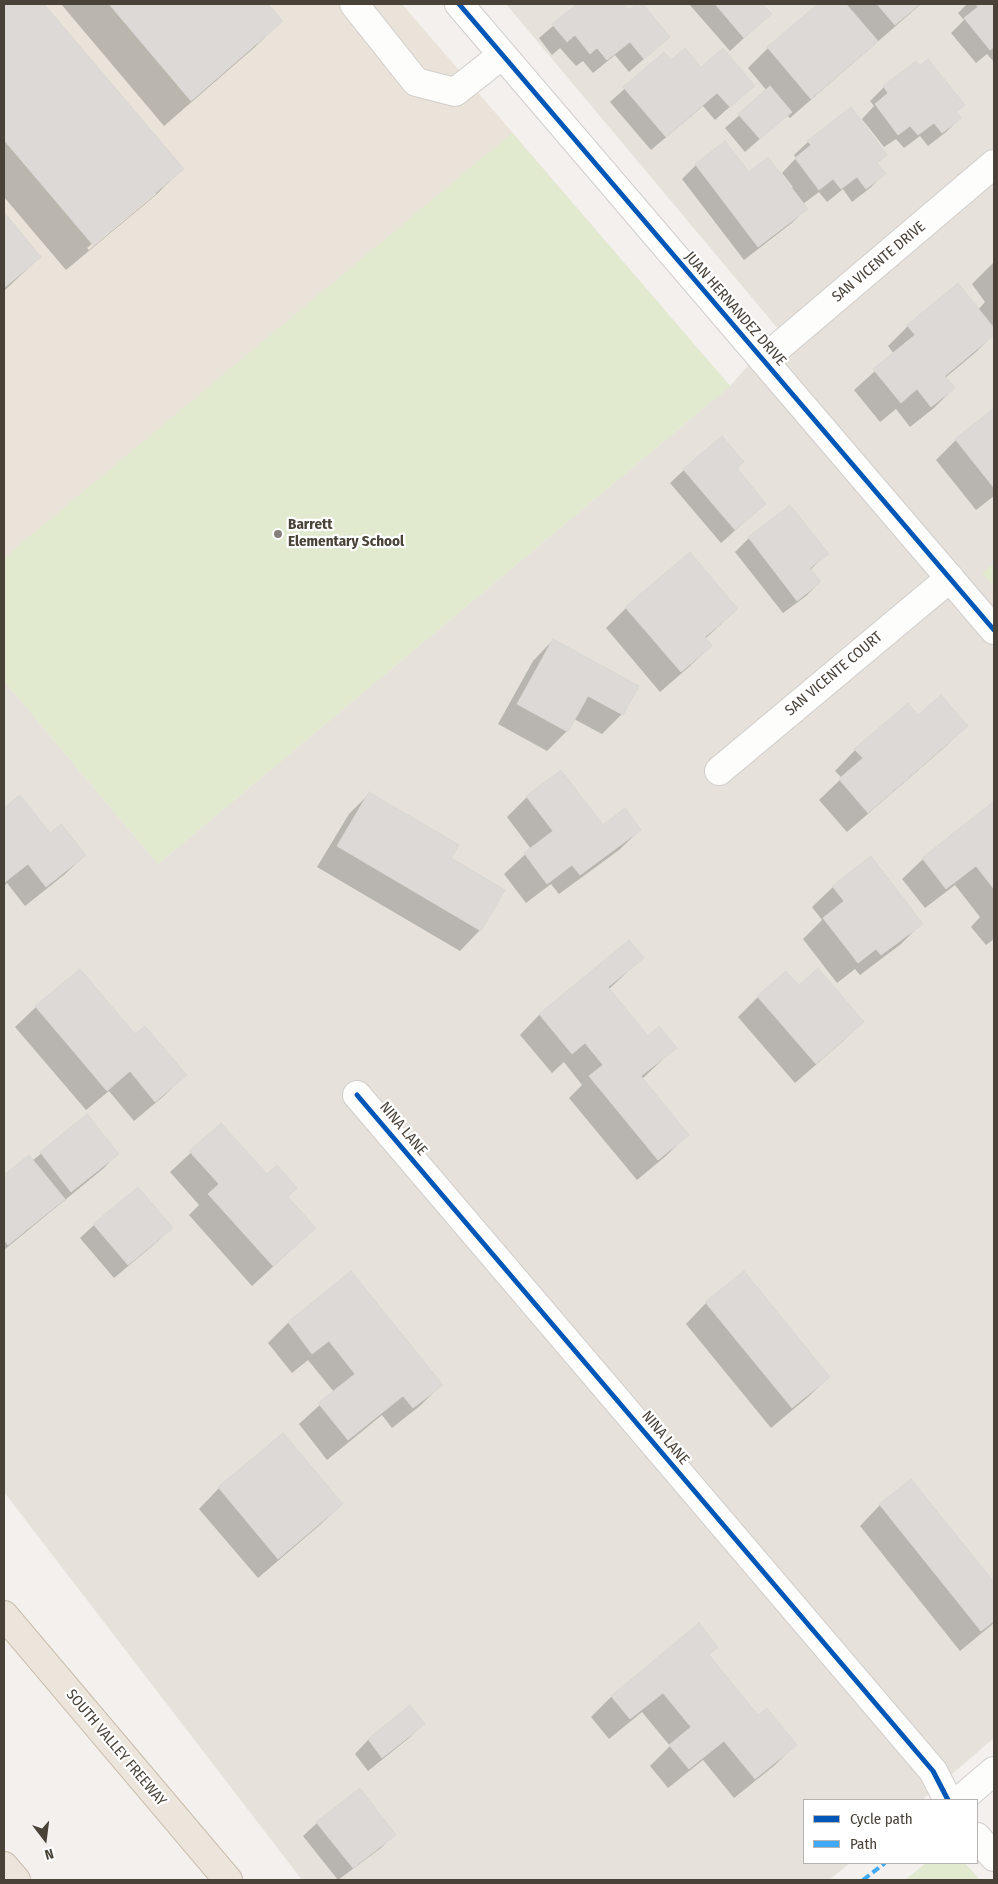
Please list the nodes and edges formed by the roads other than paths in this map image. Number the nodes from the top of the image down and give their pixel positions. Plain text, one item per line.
1 (354, 4) edge
2 (459, 4) edge
3 (502, 55) junction
4 (994, 164) edge
5 (763, 360) junction
6 (950, 578) junction
7 (994, 630) edge
8 (719, 771) dead end
9 (357, 1095) dead end
10 (4, 1615) edge
11 (994, 1771) edge
12 (947, 1799) edge
13 (961, 1799) edge
14 (978, 1838) edge
15 (994, 1857) edge
16 (4, 1866) edge
17 (16, 1880) edge
18 (228, 1880) edge

1 - 3 street
2 - 3 street, JUAN HERNANDEZ DRIVE
3 - 5 street, JUAN HERNANDEZ DRIVE
4 - 5 street, SAN VICENTE DRIVE
5 - 6 street, JUAN HERNANDEZ DRIVE
6 - 7 street, JUAN HERNANDEZ DRIVE
6 - 8 street, SAN VICENTE COURT
9 - 12 street, NINA LANE
10 - 18 highway, SOUTH VALLEY FREEWAY
11 - 13 street
14 - 15 street
16 - 17 highway

